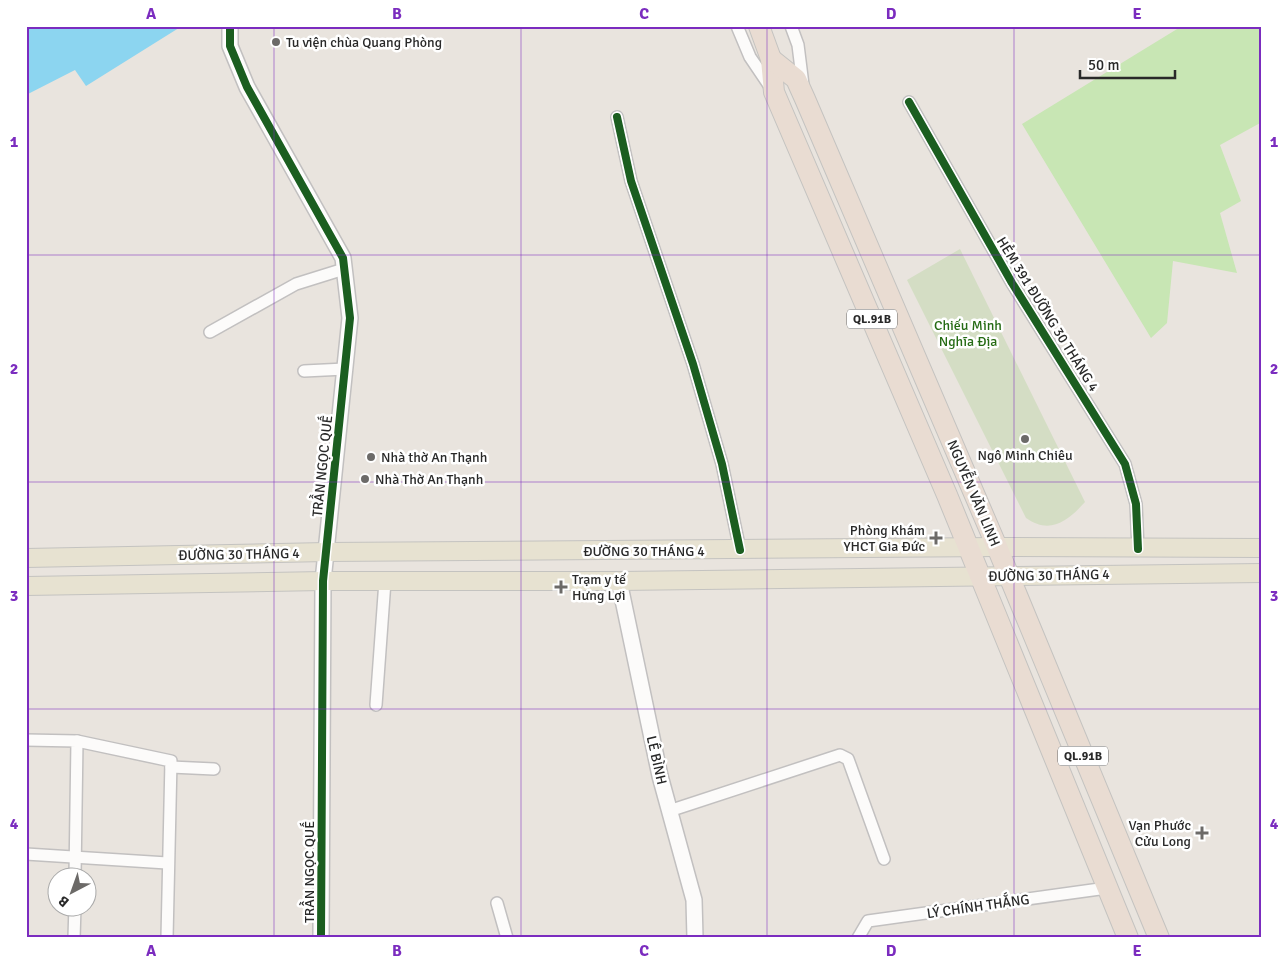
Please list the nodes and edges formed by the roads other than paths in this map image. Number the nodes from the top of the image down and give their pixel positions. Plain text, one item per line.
1 (230, 26) edge
2 (737, 26) edge
3 (791, 26) edge
4 (760, 29) edge
5 (771, 59) junction
6 (774, 92) junction
7 (805, 99) junction
8 (909, 102) dead end
9 (617, 117) dead end
10 (344, 269) junction
11 (210, 332) dead end
12 (345, 369) junction
13 (304, 370) dead end
14 (968, 547) junction
15 (997, 547) junction
16 (1138, 548) junction
17 (1262, 548) edge
18 (740, 550) junction
19 (326, 552) junction
20 (26, 558) edge
21 (1262, 573) edge
22 (1008, 575) junction
23 (979, 576) junction
24 (323, 581) junction
25 (385, 581) junction
26 (619, 581) junction
27 (26, 586) edge
28 (376, 706) dead end
29 (26, 740) edge
30 (77, 741) junction
31 (172, 767) junction
32 (214, 769) dead end
33 (670, 810) junction
34 (26, 854) edge
35 (76, 858) junction
36 (884, 859) dead end
37 (167, 862) junction
38 (76, 866) edge
39 (1107, 888) junction
40 (497, 903) dead end
41 (75, 916) edge
42 (74, 938) edge
43 (167, 938) edge
44 (321, 938) edge
45 (507, 938) edge
46 (695, 938) edge
47 (858, 938) edge
48 (1128, 938) edge
49 (1159, 938) edge

1 - 10 street, TRẦN NGỌC QUẾ
2 - 6 street
3 - 7 street
4 - 5 highway, NGUYỄN VĂN LINH / QL.91B
5 - 6 highway, NGUYỄN VĂN LINH / QL.91B
5 - 7 highway, NGUYỄN VĂN LINH / QL.91B
6 - 14 highway, NGUYỄN VĂN LINH / QL.91B
7 - 15 highway, NGUYỄN VĂN LINH / QL.91B
8 - 16 street, HẺM 391 ĐƯỜNG 30 THÁNG 4
9 - 18 street
10 - 11 street
10 - 12 street, TRẦN NGỌC QUẾ
12 - 13 street
12 - 19 street, TRẦN NGỌC QUẾ
14 - 15 main road, ĐƯỜNG 30 THÁNG 4
14 - 18 main road, ĐƯỜNG 30 THÁNG 4
14 - 23 highway, NGUYỄN VĂN LINH / QL.91B
15 - 16 main road, ĐƯỜNG 30 THÁNG 4
15 - 22 highway, NGUYỄN VĂN LINH / QL.91B
16 - 17 main road, ĐƯỜNG 30 THÁNG 4
18 - 19 main road, ĐƯỜNG 30 THÁNG 4
19 - 20 main road, ĐƯỜNG 30 THÁNG 4
19 - 24 street, TRẦN NGỌC QUẾ
21 - 22 main road, ĐƯỜNG 30 THÁNG 4
22 - 23 main road, ĐƯỜNG 30 THÁNG 4
22 - 49 highway, NGUYỄN VĂN LINH / QL.91B
23 - 26 main road, ĐƯỜNG 30 THÁNG 4
23 - 39 highway, NGUYỄN VĂN LINH / QL.91B
24 - 25 main road, ĐƯỜNG 30 THÁNG 4
24 - 27 main road, ĐƯỜNG 30 THÁNG 4
24 - 44 street, TRẦN NGỌC QUẾ
25 - 26 main road, ĐƯỜNG 30 THÁNG 4
25 - 28 street
26 - 33 street, LÊ BÌNH
29 - 30 street
30 - 31 street
30 - 35 street
31 - 32 street
31 - 37 street
33 - 36 street
33 - 46 street, LÊ BÌNH
34 - 35 street
35 - 37 street
35 - 38 street
37 - 43 street
39 - 47 street, LÝ CHÍNH THẮNG
39 - 48 highway, NGUYỄN VĂN LINH / QL.91B
40 - 45 street
41 - 42 street

